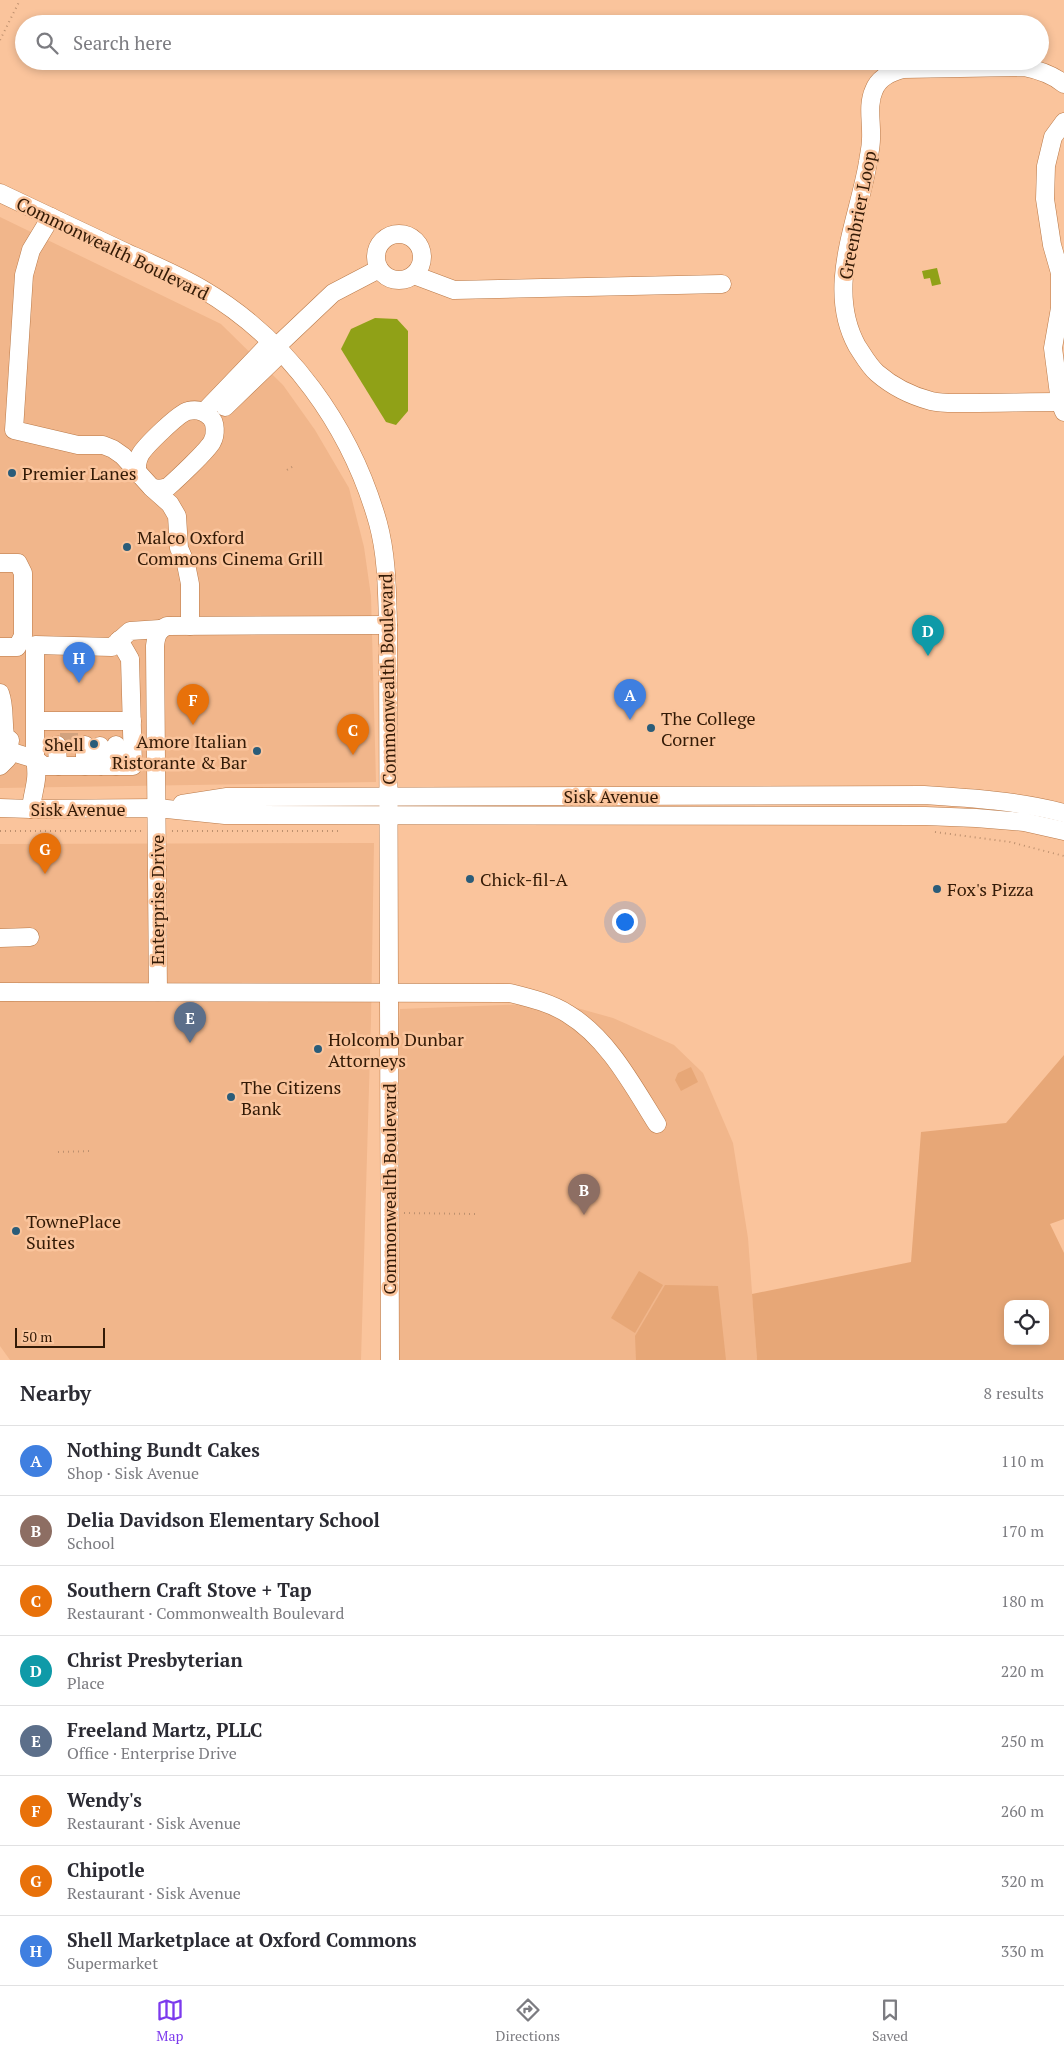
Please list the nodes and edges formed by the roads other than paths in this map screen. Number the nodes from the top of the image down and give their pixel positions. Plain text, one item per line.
1 (900, 70) edge
2 (1038, 70) edge
3 (1064, 84) edge
4 (1064, 122) edge
5 (0, 193) edge
6 (51, 217) junction
7 (379, 269) junction
8 (414, 275) junction
9 (722, 284) dead end
10 (276, 347) junction
11 (1062, 407) edge
12 (208, 416) junction
13 (138, 474) junction
14 (152, 488) junction
15 (0, 563) edge
16 (388, 625) junction
17 (190, 626) junction
18 (160, 629) junction
19 (119, 640) junction
20 (0, 647) edge
21 (0, 683) edge
22 (0, 693) edge
23 (36, 721) junction
24 (94, 732) junction
25 (9, 751) junction
26 (35, 759) junction
27 (0, 766) edge
28 (93, 766) junction
29 (924, 791) junction
30 (390, 796) junction
31 (31, 802) junction
32 (0, 808) edge
33 (157, 808) junction
34 (1064, 812) edge
35 (390, 816) junction
36 (926, 824) junction
37 (1064, 831) edge
38 (30, 937) dead end
39 (0, 938) edge
40 (0, 992) edge
41 (158, 992) junction
42 (389, 992) junction
43 (657, 1124) dead end
44 (390, 1360) edge

1 - 11 street, Greenbrier Loop
2 - 3 street, Greenbrier Loop
4 - 11 street
5 - 6 street, Commonwealth Boulevard
6 - 10 street, Commonwealth Boulevard
6 - 13 street
7 - 8 street
7 - 8 street
7 - 10 street
8 - 9 street
10 - 12 street
10 - 16 street, Commonwealth Boulevard
12 - 13 street
12 - 14 street
13 - 14 street
14 - 17 street
15 - 20 street
16 - 17 street
16 - 30 street, Commonwealth Boulevard
17 - 18 street
18 - 19 street
18 - 33 street, Enterprise Drive
19 - 23 street
19 - 24 street
21 - 25 street
22 - 25 street
23 - 24 street
23 - 26 street
24 - 28 street
24 - 28 street
24 - 28 street
24 - 28 street
25 - 26 street
25 - 27 street
26 - 28 street
26 - 31 street
29 - 30 street, Sisk Avenue
29 - 34 street, Sisk Avenue
29 - 36 street
30 - 33 street, Sisk Avenue
30 - 35 street, Commonwealth Boulevard
31 - 32 street, Sisk Avenue
31 - 33 street, Sisk Avenue
33 - 35 street, Sisk Avenue
33 - 41 street, Enterprise Drive
35 - 36 street, Sisk Avenue
35 - 42 street, Commonwealth Boulevard
36 - 37 street, Sisk Avenue
38 - 39 street
40 - 41 street
41 - 42 street
42 - 43 street
42 - 44 street, Commonwealth Boulevard

